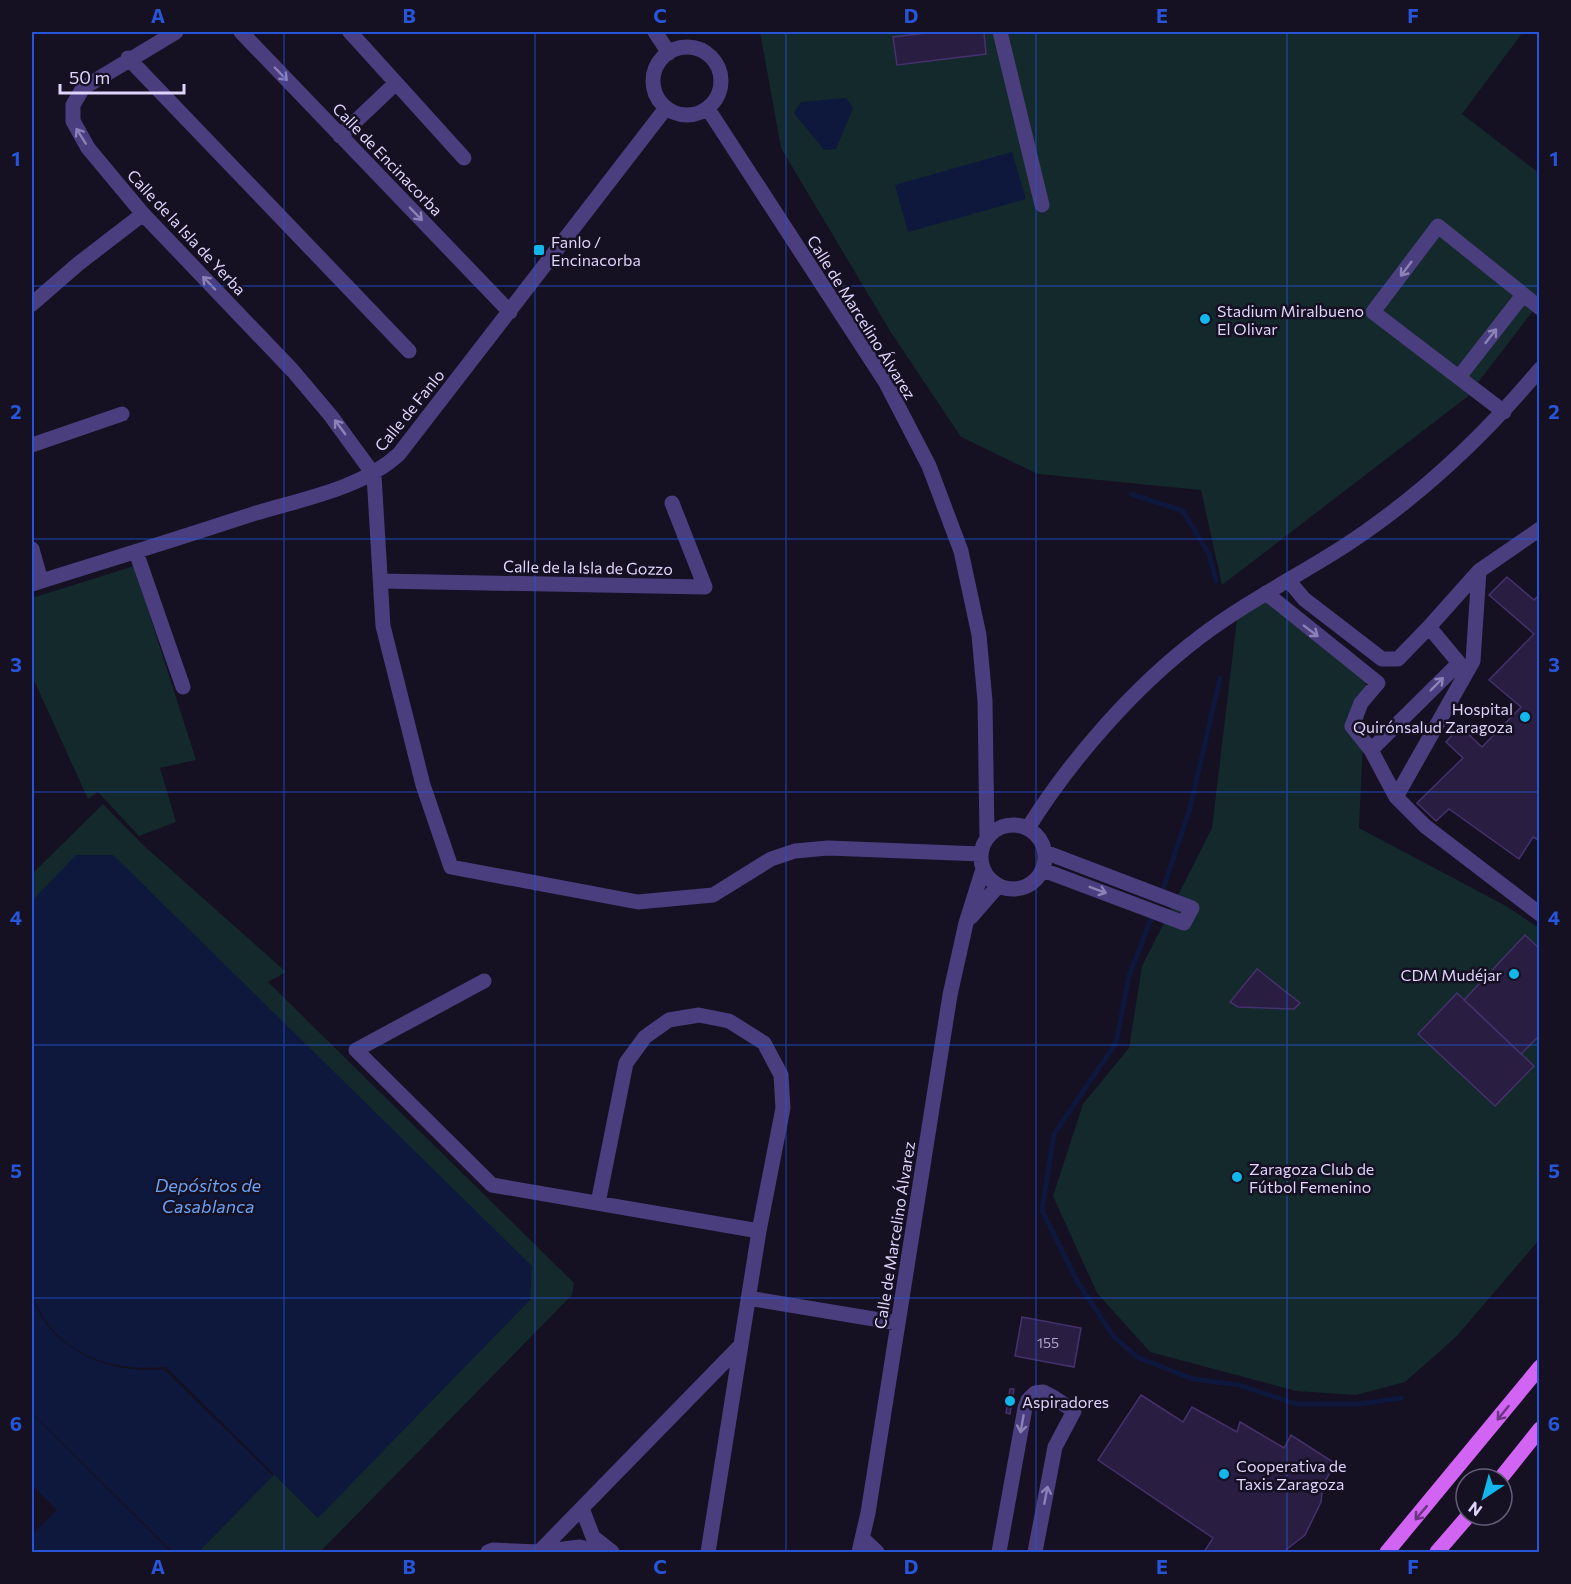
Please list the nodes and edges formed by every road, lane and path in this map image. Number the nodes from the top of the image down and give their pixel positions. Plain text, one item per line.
1 (176, 32) edge
2 (241, 32) edge
3 (350, 32) edge
4 (655, 32) edge
5 (1000, 32) edge
6 (669, 52) junction
7 (128, 58) junction
8 (396, 83) junction
9 (666, 108) junction
10 (708, 109) junction
11 (340, 136) junction
12 (464, 158) dead end
13 (1042, 206) dead end
14 (143, 214) junction
15 (1532, 302) edge
16 (32, 304) edge
17 (510, 312) junction
18 (409, 351) dead end
19 (1539, 369) edge
20 (1465, 382) junction
21 (1504, 412) junction
22 (122, 414) dead end
23 (32, 445) edge
24 (374, 475) junction
25 (672, 503) dead end
26 (1539, 529) edge
27 (32, 549) edge
28 (136, 552) junction
29 (1479, 572) junction
30 (381, 581) junction
31 (1289, 581) junction
32 (36, 582) edge
33 (1266, 593) junction
34 (1429, 627) junction
35 (183, 687) dead end
36 (1371, 750) junction
37 (1396, 797) junction
38 (986, 806) junction
39 (1005, 826) junction
40 (1028, 828) junction
41 (987, 837) junction
42 (1045, 852) junction
43 (982, 861) junction
44 (1043, 870) junction
45 (998, 886) junction
46 (1539, 914) edge
47 (966, 923) junction
48 (484, 981) dead end
49 (598, 1203) junction
50 (759, 1231) junction
51 (748, 1298) junction
52 (898, 1323) junction
53 (741, 1345) junction
54 (1539, 1367) edge
55 (1539, 1429) edge
56 (1509, 1467) edge
57 (583, 1511) junction
58 (1459, 1527) edge
59 (861, 1545) edge
60 (488, 1552) edge
61 (539, 1552) edge
62 (600, 1552) edge
63 (612, 1552) edge
64 (708, 1552) edge
65 (877, 1552) edge
66 (999, 1552) edge
67 (1035, 1552) edge
68 (1388, 1552) edge
69 (1437, 1552) edge

1 - 7 street, Calle de la Isla de Yerba
2 -> 11 street, Calle de Encinacorba
3 - 8 street
4 - 6 street
5 - 13 street
6 - 9 street
6 - 10 street
14 -> 7 street, Calle de la Isla de Yerba
7 - 18 street
8 - 11 street
8 - 12 street
9 - 10 street
9 - 17 street, Calle de Fanlo
10 - 38 street, Calle de Marcelino Álvarez
11 -> 17 street, Calle de Encinacorba
14 - 16 street
24 -> 14 street, Calle de la Isla de Yerba
20 -> 15 street
15 -> 20 street
17 - 24 street, Calle de Fanlo
19 - 21 street
20 - 21 street
21 - 31 street
22 - 23 street
24 - 28 street, Calle de Fanlo
24 - 30 street
25 - 30 street, Calle de la Isla de Gozzo
26 - 29 street
27 - 32 street
28 - 32 street, Calle de Fanlo
28 - 35 street
29 - 34 street
29 - 37 street
30 - 43 street
31 - 33 street
31 - 34 street
33 -> 36 street
33 - 40 street
36 -> 34 street
36 - 37 street
37 - 46 street
38 - 39 street
38 - 41 street, Calle de Marcelino Álvarez
39 - 40 street
39 - 41 street
40 - 42 street
41 - 43 street, Calle de Marcelino Álvarez
42 - 44 street
44 -> 42 street
43 - 45 street
43 - 47 street, Calle de Marcelino Álvarez
44 - 45 street
45 - 47 street, Calle de Marcelino Álvarez
47 - 52 street, Calle de Marcelino Álvarez
48 - 49 street
49 - 50 street
49 - 50 street
50 - 51 street
51 - 52 street
51 - 53 street
52 - 59 street, Calle de Marcelino Álvarez
53 - 57 street
53 - 64 street
54 -> 68 main road
55 - 56 main road
57 - 61 street
57 - 63 street
58 - 69 main road
59 - 65 street
60 - 61 street
61 - 62 street
67 -> 66 street

